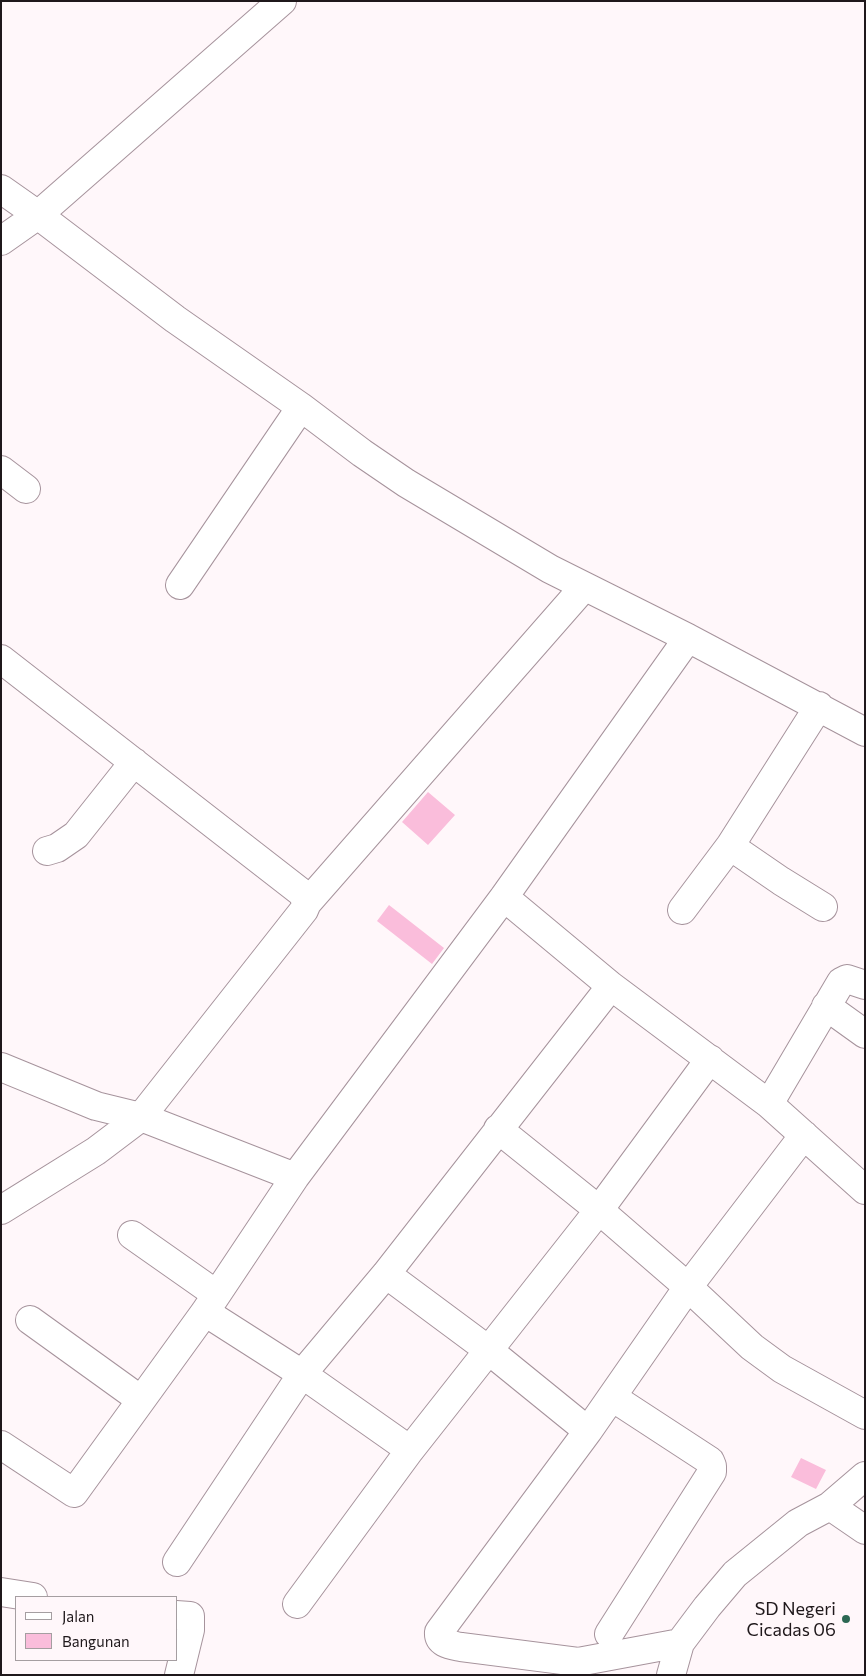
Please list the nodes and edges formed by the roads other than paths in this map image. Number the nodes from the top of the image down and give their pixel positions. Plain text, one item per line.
1 (282, 1) edge
2 (1, 189) edge
3 (38, 214) junction
4 (1, 241) edge
5 (301, 407) junction
6 (1, 470) edge
7 (26, 489) dead end
8 (180, 585) dead end
9 (584, 586) junction
10 (688, 638) junction
11 (1, 659) edge
12 (819, 706) junction
13 (865, 732) edge
14 (134, 762) junction
15 (730, 846) junction
16 (47, 851) dead end
17 (504, 897) junction
18 (307, 903) junction
19 (823, 907) dead end
20 (682, 910) dead end
21 (865, 985) edge
22 (611, 986) junction
23 (826, 1006) junction
24 (865, 1034) edge
25 (710, 1059) junction
26 (1, 1067) edge
27 (769, 1104) junction
28 (141, 1117) junction
29 (498, 1129) junction
30 (804, 1135) junction
31 (295, 1177) junction
32 (865, 1190) edge
33 (1, 1210) edge
34 (598, 1210) junction
35 (132, 1235) dead end
36 (386, 1274) junction
37 (688, 1287) junction
38 (211, 1303) junction
39 (30, 1320) dead end
40 (487, 1349) junction
41 (302, 1374) junction
42 (612, 1397) junction
43 (141, 1400) junction
44 (865, 1415) edge
45 (588, 1432) junction
46 (1, 1445) edge
47 (410, 1450) junction
48 (865, 1476) edge
49 (830, 1506) junction
50 (865, 1530) edge
51 (177, 1562) dead end
52 (1, 1592) edge
53 (27, 1596) edge
54 (297, 1604) dead end
55 (178, 1615) edge
56 (609, 1634) dead end
57 (680, 1643) junction
58 (179, 1675) edge
59 (671, 1675) edge

1 - 3 street
2 - 3 street
3 - 4 street
3 - 5 street
5 - 8 street
5 - 9 street
6 - 7 street
9 - 10 street
9 - 18 street
10 - 12 street
10 - 17 street
11 - 14 street
12 - 13 street
12 - 15 street
14 - 16 street
14 - 18 street
15 - 19 street
15 - 20 street
17 - 22 street
17 - 31 street
18 - 28 street
21 - 23 street
22 - 25 street
22 - 29 street
23 - 24 street
23 - 27 street
25 - 27 street
25 - 34 street
26 - 28 street
27 - 30 street
28 - 31 street
28 - 33 street
29 - 34 street
29 - 36 street
30 - 32 street
30 - 37 street
31 - 38 street
34 - 37 street
34 - 40 street
35 - 38 street
36 - 40 street
36 - 41 street
37 - 42 street
37 - 44 street
38 - 41 street
38 - 43 street
39 - 43 street
40 - 45 street
40 - 47 street
41 - 47 street
41 - 51 street
42 - 45 street
42 - 56 street
43 - 46 street
45 - 57 street
47 - 54 street
48 - 49 street
49 - 50 street
49 - 57 street
52 - 53 street
55 - 58 street
57 - 59 street

